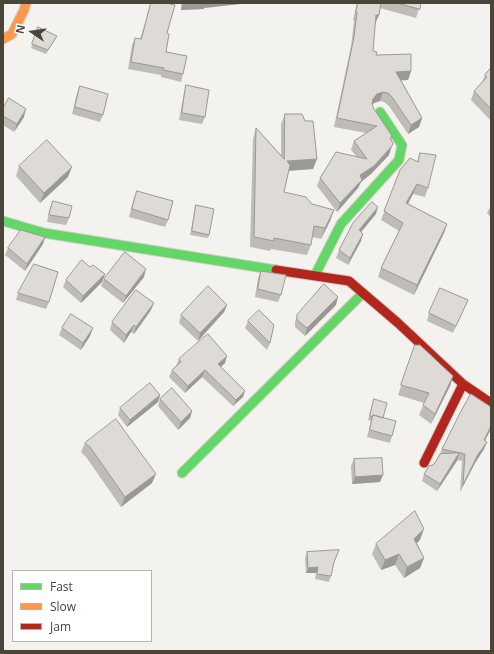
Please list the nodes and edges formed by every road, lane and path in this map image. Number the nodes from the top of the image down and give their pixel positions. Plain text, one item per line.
1 (26, 3) edge
2 (3, 39) edge
3 (380, 112) dead end
4 (3, 221) edge
5 (315, 274) junction
6 (362, 293) junction
7 (463, 384) junction
8 (491, 403) edge
9 (424, 463) dead end
10 (182, 473) dead end

1 - 2 street
3 - 5 street
4 - 5 street
5 - 6 street
6 - 7 street
6 - 10 street
7 - 8 street
7 - 9 street

